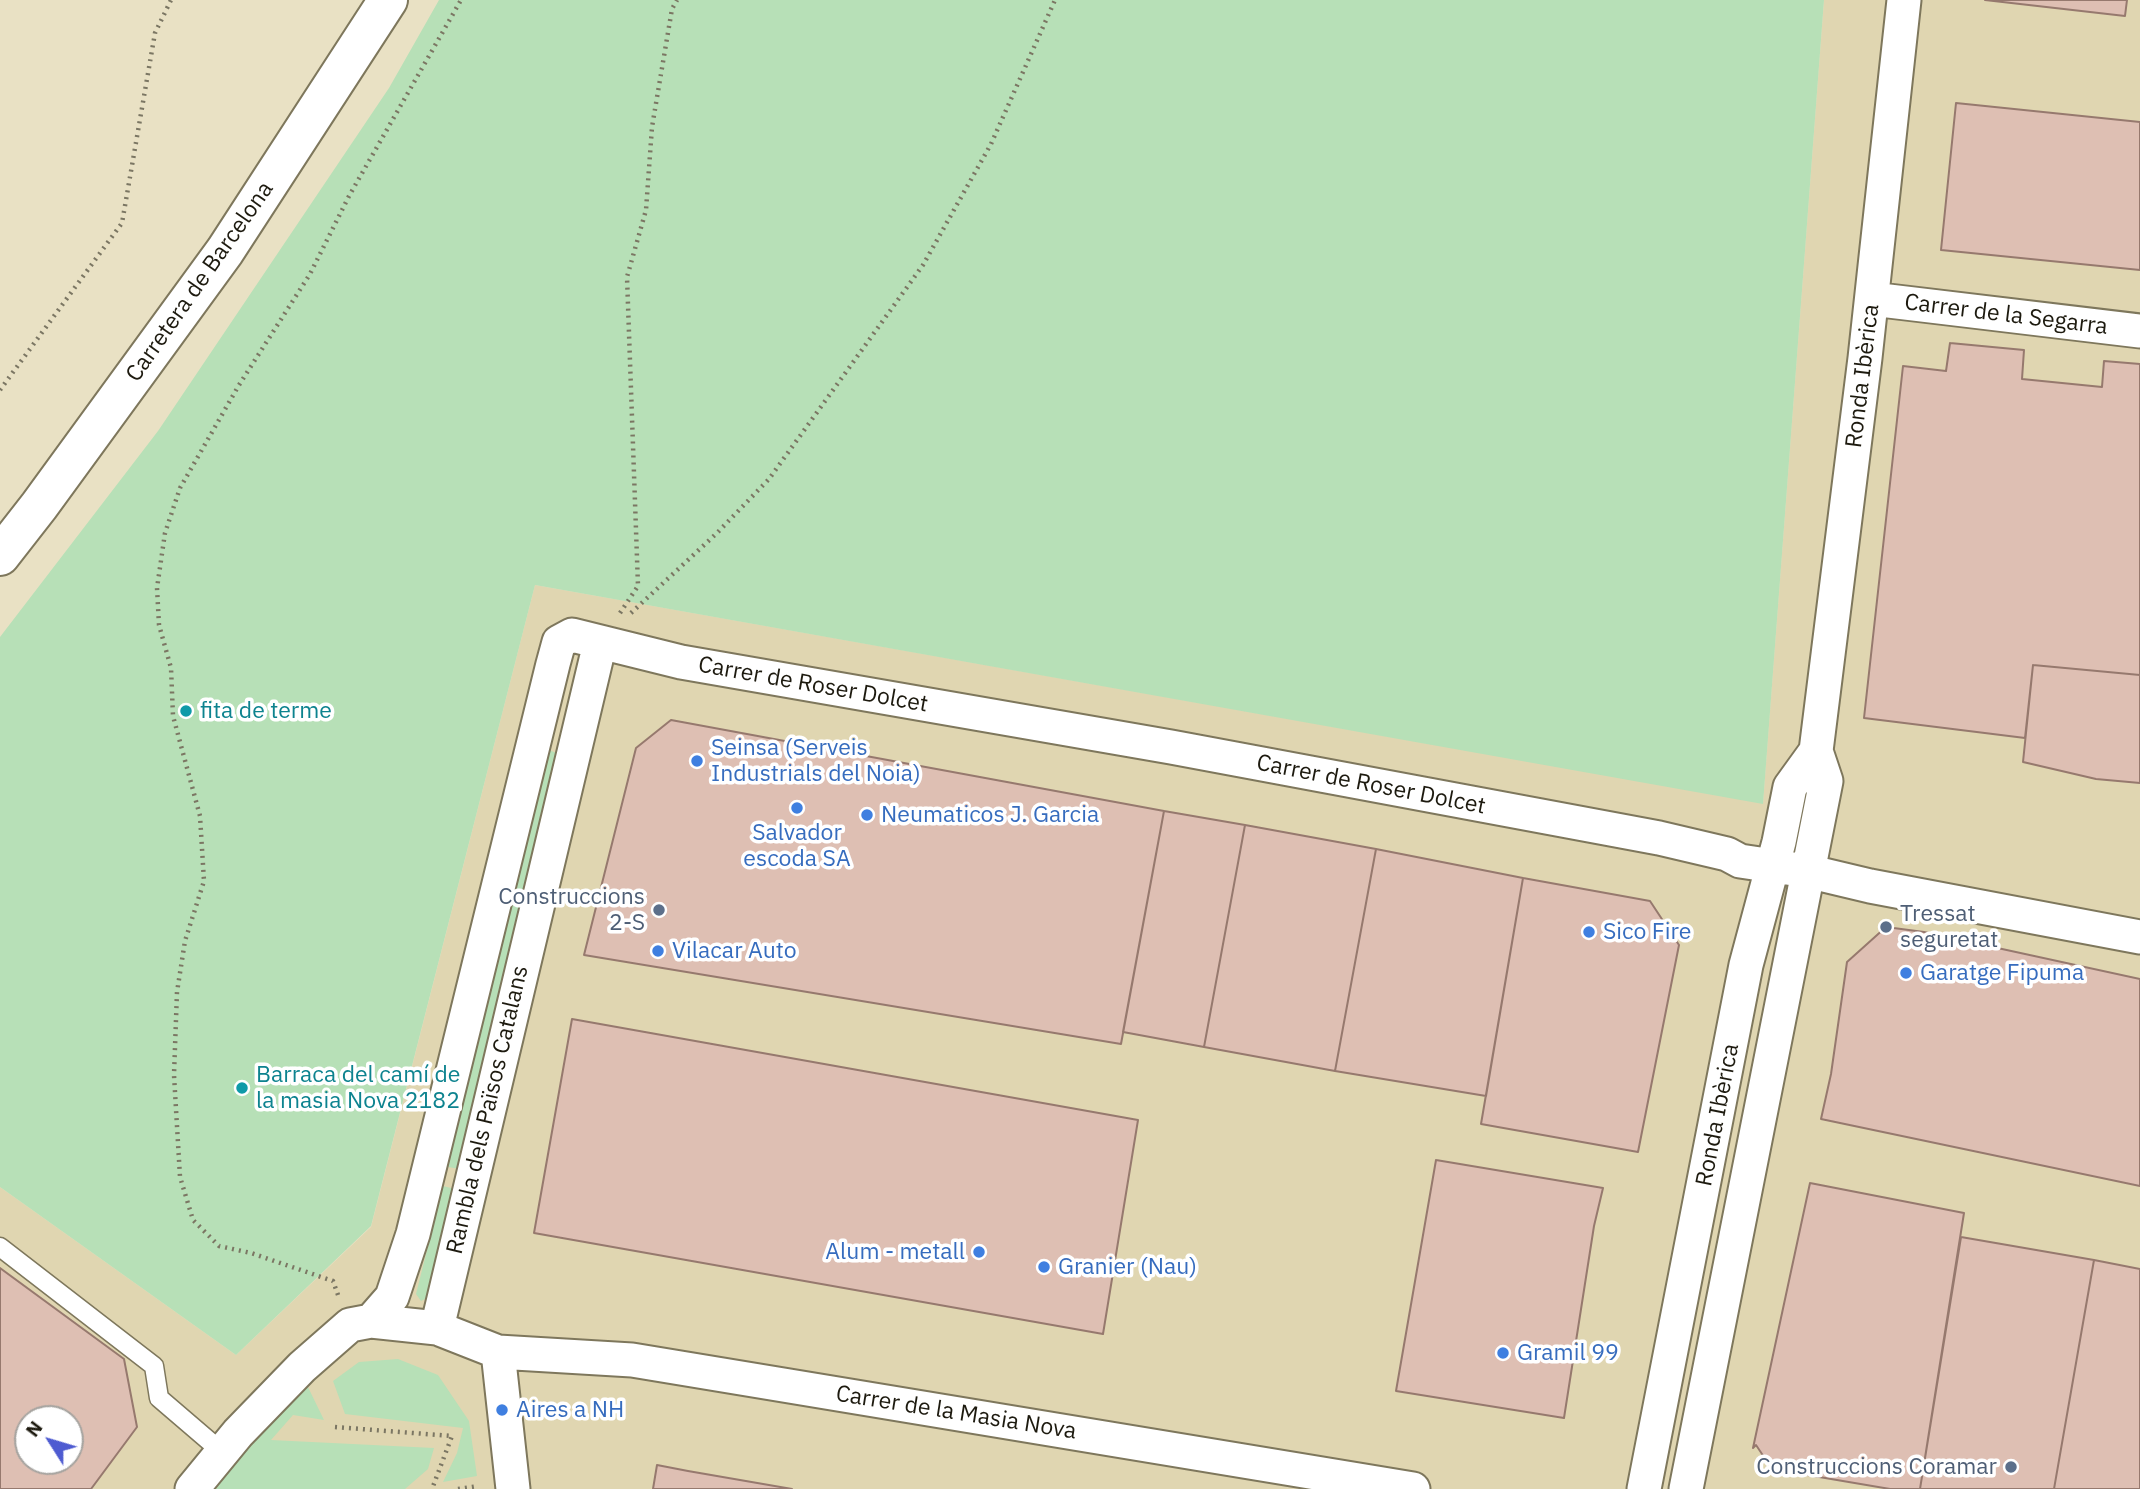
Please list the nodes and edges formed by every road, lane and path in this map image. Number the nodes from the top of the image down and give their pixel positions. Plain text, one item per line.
1 (171, 0) edge
2 (387, 0) edge
3 (461, 0) edge
4 (677, 0) edge
5 (1055, 0) edge
6 (1904, 0) edge
7 (1872, 299) junction
8 (2140, 331) edge
9 (0, 390) edge
10 (0, 556) edge
11 (600, 643) junction
12 (1816, 751) junction
13 (1772, 865) junction
14 (1807, 871) junction
15 (2140, 937) edge
16 (0, 1247) edge
17 (361, 1323) junction
18 (437, 1328) junction
19 (498, 1352) junction
20 (335, 1427) dead end
21 (222, 1452) junction
22 (498, 1487) edge
23 (192, 1489) edge
24 (432, 1489) edge
25 (458, 1489) edge
26 (1413, 1489) edge
27 (1644, 1489) edge
28 (1686, 1489) edge

1 - 9 path
2 - 10 highway, Carretera de Barcelona
3 - 17 path
4 - 11 path
5 - 11 path
6 - 7 street, Ronda Ibèrica
7 - 8 street, Carrer de la Segarra
7 - 12 street, Ronda Ibèrica
11 - 13 street, Carrer de Roser Dolcet
11 - 17 street, Rambla dels Països Catalans
11 - 18 street, Rambla dels Països Catalans
12 - 13 street, Ronda Ibèrica
12 - 14 street, Ronda Ibèrica
13 - 14 street, Carrer de Roser Dolcet
13 - 27 street, Ronda Ibèrica
14 - 15 street, Carrer de Roser Dolcet
14 - 28 street, Ronda Ibèrica
16 - 21 lane
17 - 18 street
17 - 21 street, Rambla dels Països Catalans
18 - 19 street
19 - 22 street
19 - 26 street, Carrer de la Masia Nova
20 - 24 path
21 - 23 street, Rambla dels Països Catalans
22 - 25 path

